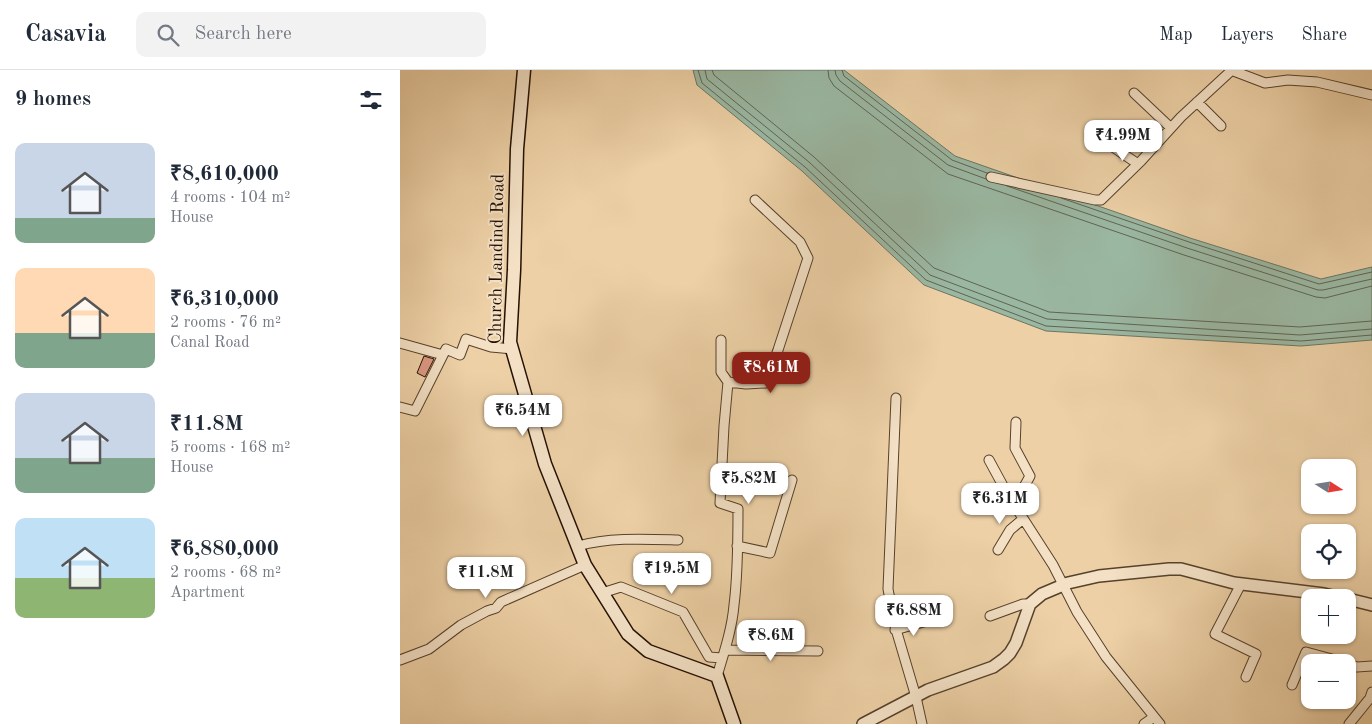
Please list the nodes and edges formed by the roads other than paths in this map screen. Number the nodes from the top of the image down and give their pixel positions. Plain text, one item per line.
1 (524, 70) edge
2 (1232, 70) edge
3 (1134, 93) dead end
4 (1372, 95) edge
5 (1197, 102) junction
6 (1222, 126) dead end
7 (1171, 128) junction
8 (1093, 136) dead end
9 (1138, 164) junction
10 (991, 177) dead end
11 (755, 200) dead end
12 (721, 340) dead end
13 (400, 343) edge
14 (512, 349) junction
15 (442, 355) junction
16 (728, 382) junction
17 (896, 398) dead end
18 (400, 407) edge
19 (1016, 422) dead end
20 (989, 460) dead end
21 (792, 480) dead end
22 (1014, 505) junction
23 (1023, 519) junction
24 (678, 540) dead end
25 (578, 546) junction
26 (737, 546) junction
27 (998, 550) dead end
28 (585, 565) junction
29 (1241, 584) junction
30 (1063, 585) junction
31 (1301, 591) edge
32 (602, 593) junction
33 (1356, 601) edge
34 (1030, 604) junction
35 (1372, 605) edge
36 (990, 616) dead end
37 (928, 621) dead end
38 (896, 630) junction
39 (818, 651) dead end
40 (724, 654) junction
41 (400, 660) edge
42 (1301, 664) edge
43 (1372, 666) edge
44 (1356, 667) edge
45 (717, 676) junction
46 (1246, 677) dead end
47 (1292, 685) dead end
48 (1372, 692) edge
49 (916, 697) junction
50 (1157, 721) edge
51 (734, 724) edge
52 (863, 724) edge
53 (922, 724) edge
54 (1144, 724) edge
55 (1349, 724) edge

1 - 14 main road, Church Landind Road
2 - 4 street
2 - 5 street
3 - 7 street
5 - 6 street
5 - 7 street
7 - 9 street
8 - 9 street
9 - 10 street
11 - 16 street
12 - 16 street
13 - 15 street
14 - 15 street
14 - 25 main road, Church Landind Road
15 - 18 street
16 - 26 street
17 - 38 street
19 - 22 street
20 - 22 street
21 - 26 street
22 - 23 street
23 - 27 street
23 - 30 street
24 - 25 street
25 - 28 main road, Church Landind Road
26 - 40 street
28 - 32 main road, Church Landind Road
28 - 41 street
29 - 30 street
29 - 31 street
29 - 46 street
30 - 34 street
30 - 50 street
32 - 40 street
32 - 45 main road, Church Landind Road
33 - 35 street
34 - 36 street
34 - 49 street
37 - 38 street
38 - 49 street
39 - 40 street
40 - 45 street
42 - 47 street
43 - 44 street
45 - 51 main road
48 - 55 street
49 - 52 street
49 - 53 street
50 - 54 street

